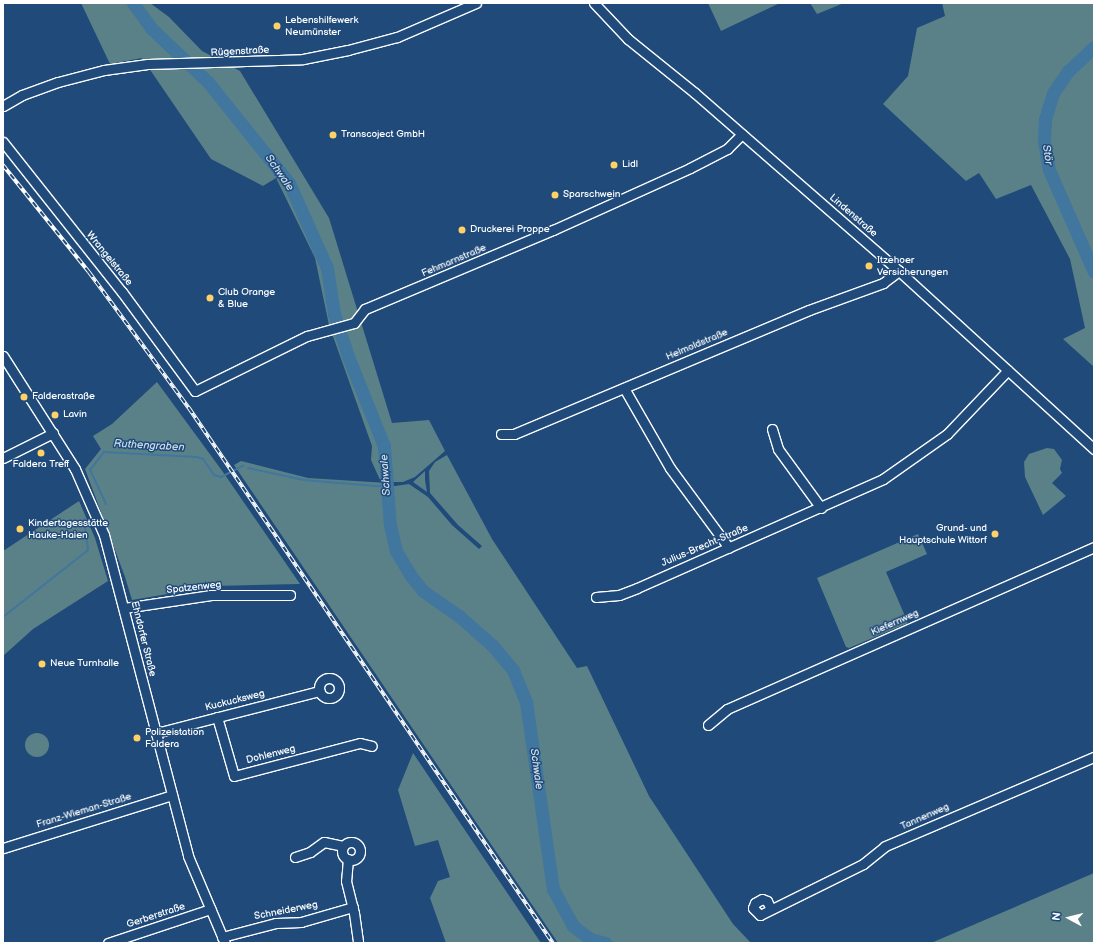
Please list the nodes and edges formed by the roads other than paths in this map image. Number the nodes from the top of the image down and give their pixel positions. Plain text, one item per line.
1 (476, 3) edge
2 (594, 3) edge
3 (3, 106) edge
4 (742, 134) junction
5 (3, 142) edge
6 (899, 270) junction
7 (3, 356) edge
8 (1008, 370) junction
9 (624, 388) junction
10 (195, 391) joint
11 (772, 429) dead end
12 (53, 433) junction
13 (501, 434) dead end
14 (1094, 449) edge
15 (3, 458) edge
16 (821, 508) junction
17 (1094, 547) edge
18 (729, 548) junction
19 (290, 595) dead end
20 (596, 597) dead end
21 (124, 608) junction
22 (320, 691) dead end
23 (217, 717) junction
24 (708, 725) dead end
25 (156, 733) junction
26 (372, 746) dead end
27 (1094, 757) edge
28 (172, 795) junction
29 (343, 846) junction
30 (3, 848) edge
31 (295, 857) dead end
32 (348, 860) junction
33 (353, 907) junction
34 (210, 909) junction
35 (771, 909) dead end
36 (223, 940) edge
37 (108, 943) edge
38 (358, 943) edge

1 - 3 street, Rügenstraße
2 - 4 street, Lindenstraße
4 - 6 street, Lindenstraße
4 - 10 street, Fehmarnstraße
5 - 10 street, Wrangelstraße
6 - 8 street, Lindenstraße
6 - 9 street, Helmoldstraße
7 - 12 street, Ehndorfer Straße
8 - 14 street, Lindenstraße
8 - 16 street, Julius-Brecht-Straße
9 - 13 street, Helmoldstraße
9 - 18 street
11 - 16 street
12 - 15 street
12 - 21 street, Ehndorfer Straße
16 - 18 street, Julius-Brecht-Straße
17 - 24 street, Kiefernweg
18 - 20 street, Julius-Brecht-Straße
19 - 21 street, Spatzenweg
21 - 25 street, Ehndorfer Straße
22 - 23 street, Kuckucksweg
23 - 25 street, Kuckucksweg
23 - 26 street, Dohlenweg
25 - 28 street, Ehndorfer Straße
27 - 35 street, Tannenweg
28 - 30 street, Franz-Wieman-Straße
28 - 34 street, Ehndorfer Straße
29 - 31 street
29 - 32 street
29 - 32 street
32 - 33 street
33 - 36 street, Schneiderweg
33 - 38 street
34 - 36 street, Ehndorfer Straße
34 - 37 street, Gerberstraße

